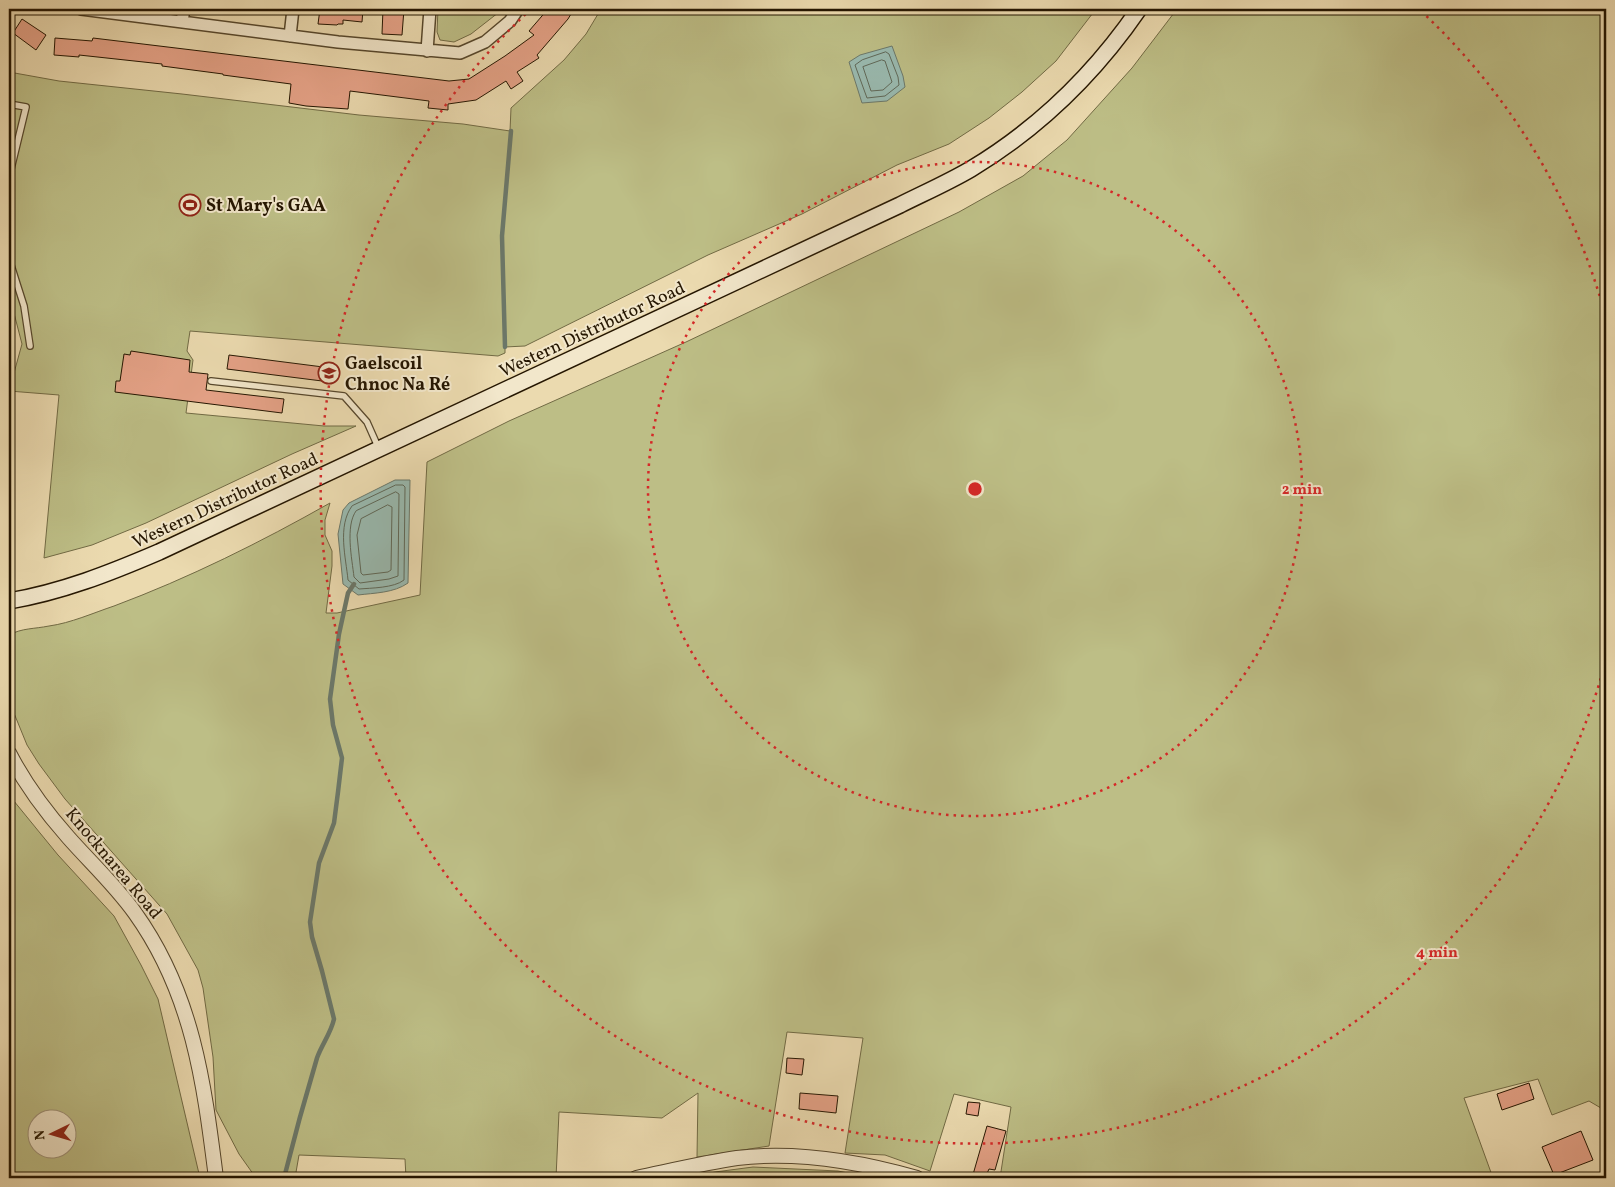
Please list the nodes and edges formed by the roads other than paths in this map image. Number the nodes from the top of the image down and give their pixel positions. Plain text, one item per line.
1 (81, 9) edge
2 (184, 9) edge
3 (293, 9) edge
4 (430, 9) edge
5 (518, 9) edge
6 (1139, 9) edge
7 (182, 22) junction
8 (290, 36) junction
9 (427, 51) junction
10 (9, 104) edge
11 (9, 172) edge
12 (30, 346) dead end
13 (211, 381) dead end
14 (379, 449) junction
15 (9, 601) edge
16 (9, 753) edge
17 (216, 1178) edge
18 (636, 1178) edge
19 (917, 1178) edge

1 - 7 street
2 - 7 street
3 - 8 street
4 - 9 street
5 - 9 street
6 - 14 main road, Western Distributor Road
7 - 8 street
8 - 9 street
10 - 11 lane
11 - 12 lane
13 - 14 lane
14 - 15 main road, Western Distributor Road
16 - 17 street, Knocknarea Road
18 - 19 street

